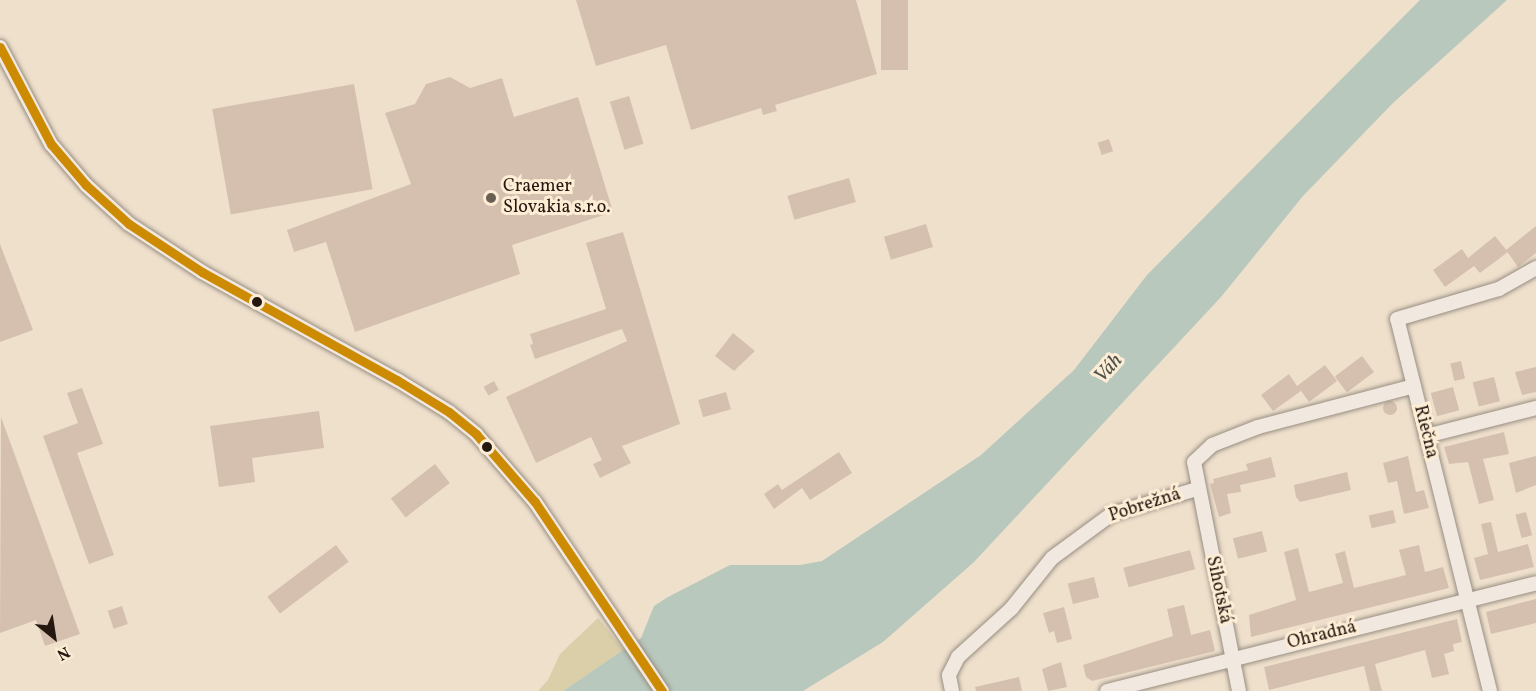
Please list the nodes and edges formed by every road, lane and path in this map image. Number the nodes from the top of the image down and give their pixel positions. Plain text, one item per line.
1 (0, 48) edge
2 (1536, 268) edge
3 (1414, 386) junction
4 (1536, 408) edge
5 (1426, 436) junction
6 (1197, 489) junction
7 (1536, 583) edge
8 (1467, 600) junction
9 (1233, 660) junction
10 (662, 691) edge
11 (952, 691) edge
12 (1107, 691) edge
13 (1239, 691) edge
14 (1490, 691) edge

1 - 10 street
2 - 3 street, Riečna
3 - 5 street, Riečna
3 - 6 street, Pobrežná
4 - 5 street
5 - 8 street, Riečna
6 - 9 street, Sihotská
6 - 11 street, Pobrežná
7 - 8 street, Ohradná
8 - 9 street, Ohradná
8 - 14 street, Riečna
9 - 12 street, Ohradná
9 - 13 street, Sihotská

